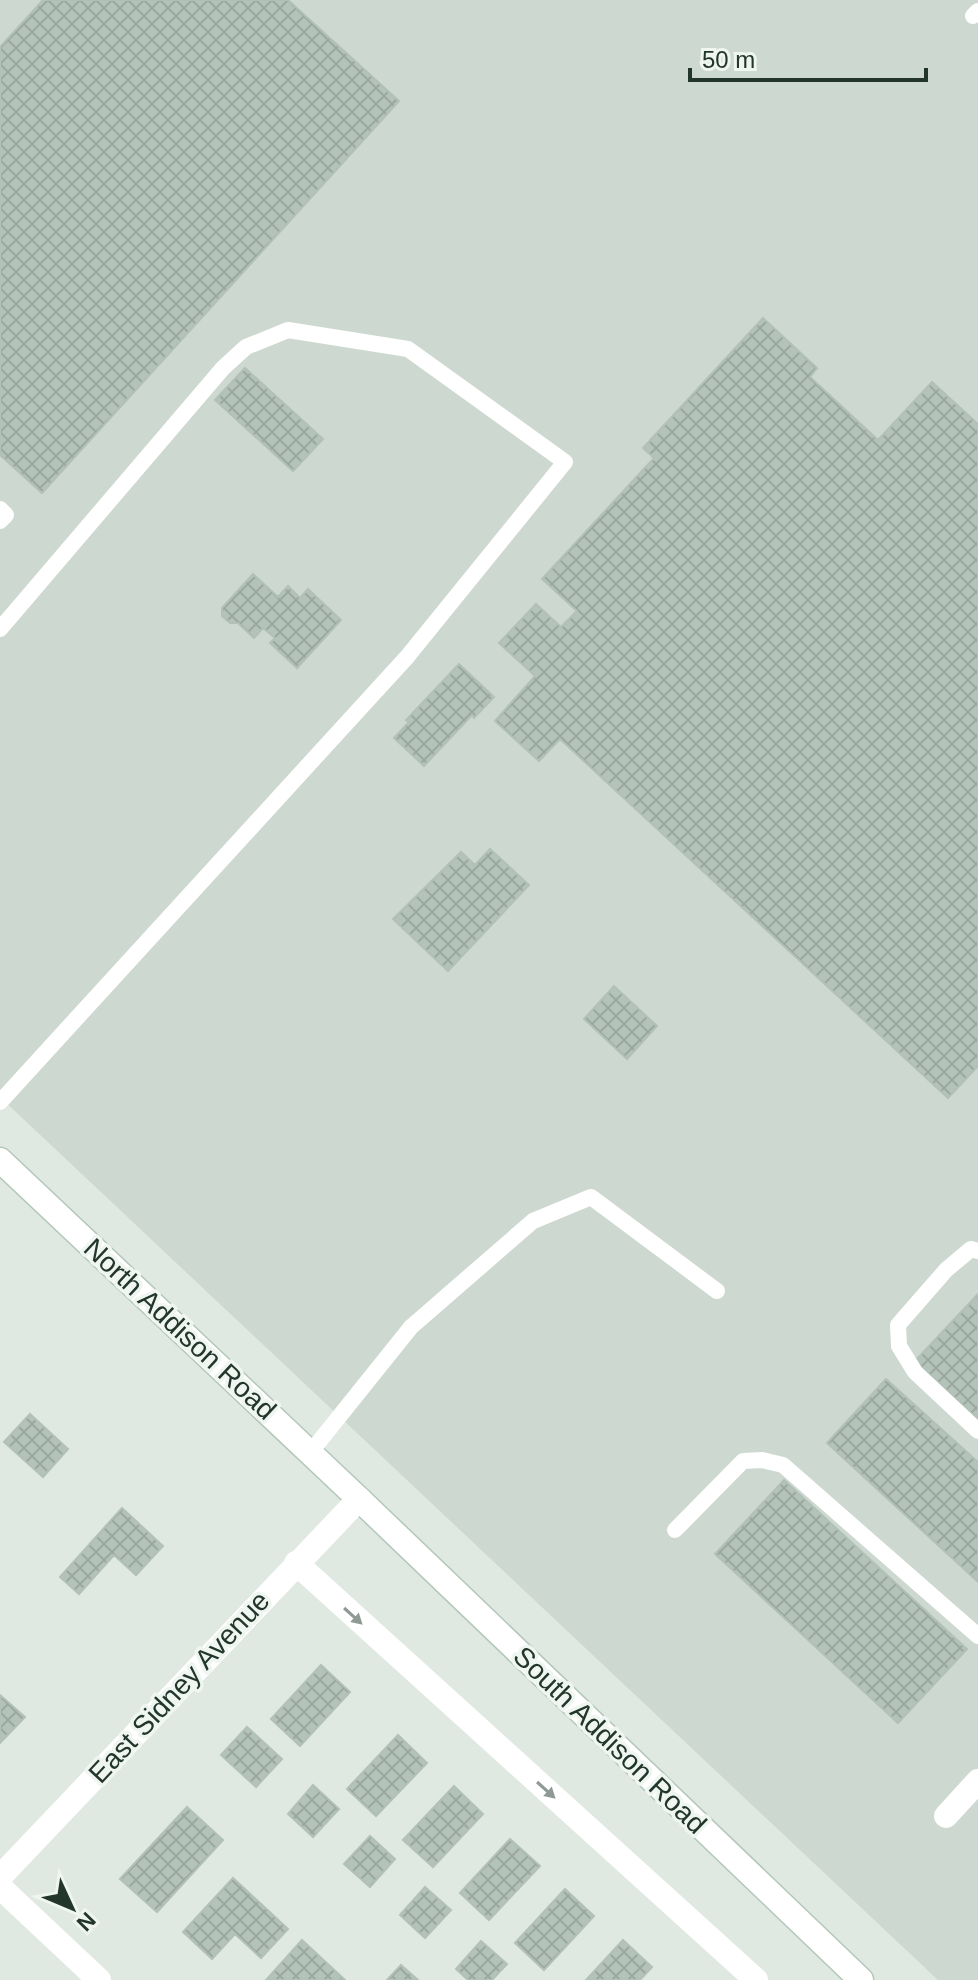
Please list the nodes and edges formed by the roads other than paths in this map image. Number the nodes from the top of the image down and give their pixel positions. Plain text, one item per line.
1 (0, 509) edge
2 (0, 521) edge
3 (0, 629) edge
4 (0, 1102) edge
5 (0, 1160) edge
6 (978, 1251) edge
7 (717, 1291) dead end
8 (978, 1431) edge
9 (310, 1453) junction
10 (359, 1499) junction
11 (675, 1530) dead end
12 (296, 1563) junction
13 (978, 1636) edge
14 (976, 1788) edge
15 (946, 1816) dead end
16 (0, 1877) edge
17 (0, 1887) edge
18 (99, 1980) edge
19 (756, 1980) edge
20 (861, 1980) edge

1 - 2 lane
3 - 4 lane
5 - 9 street, North Addison Road
6 - 8 lane
7 - 9 lane
9 - 10 street, North Addison Road
10 - 12 street, East Sidney Avenue
10 - 20 street, South Addison Road
11 - 13 lane
12 - 16 street, East Sidney Avenue
12 -> 19 street
14 - 15 street
17 - 18 street

